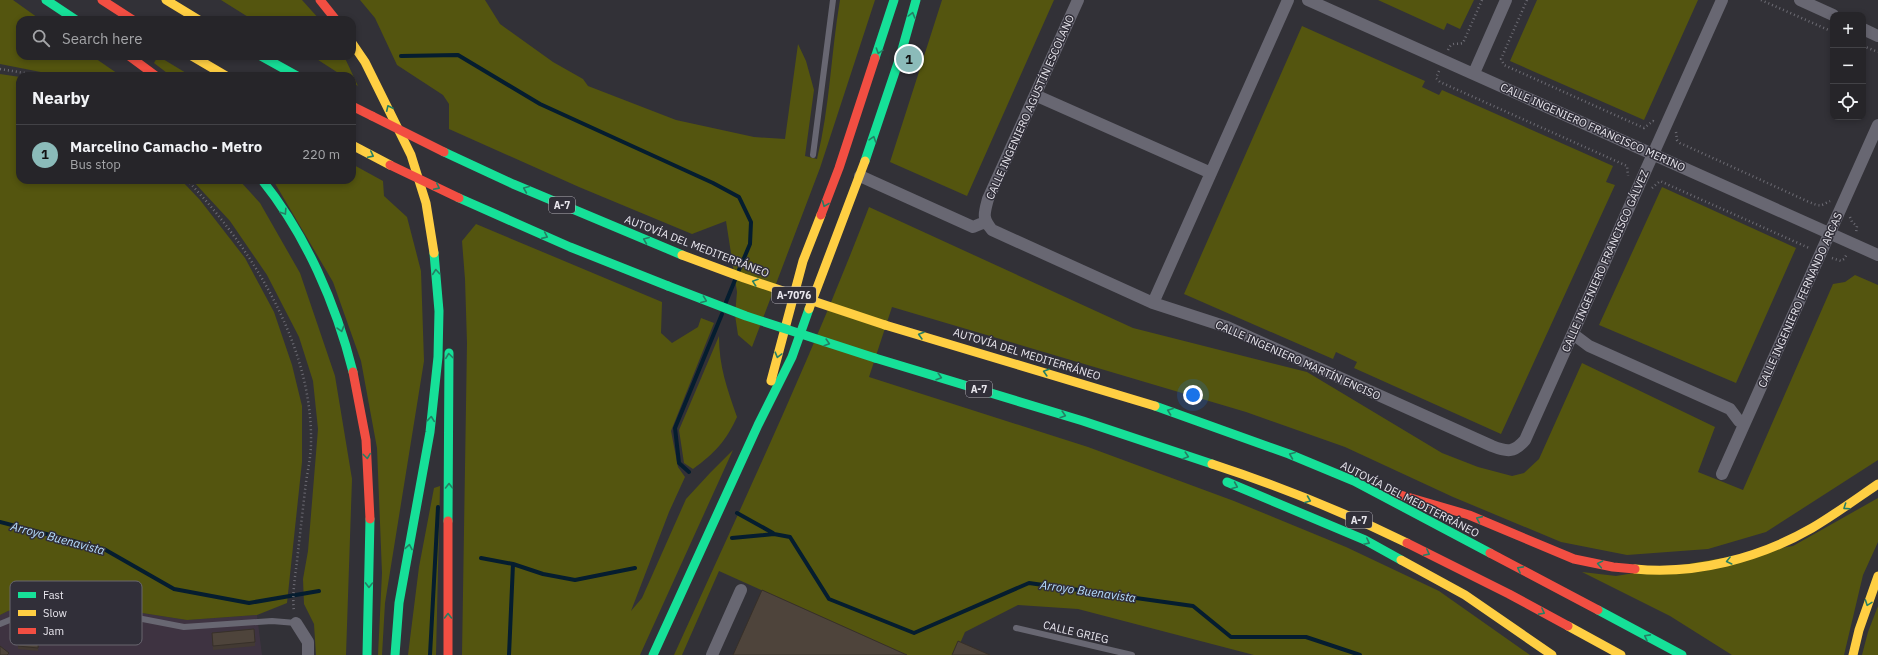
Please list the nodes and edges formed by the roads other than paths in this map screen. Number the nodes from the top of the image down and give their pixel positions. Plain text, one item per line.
1 (46, 0) edge
2 (102, 0) edge
3 (166, 0) edge
4 (320, 0) edge
5 (833, 0) edge
6 (894, 0) edge
7 (916, 0) edge
8 (1078, 0) edge
9 (1288, 0) edge
10 (1308, 0) edge
11 (1506, 0) edge
12 (1722, 0) edge
13 (1800, 0) edge
14 (1830, 14) edge
15 (70, 16) edge
16 (127, 16) edge
17 (192, 16) edge
18 (333, 16) edge
19 (1866, 30) edge
20 (1878, 36) edge
21 (356, 49) edge
22 (134, 60) edge
23 (199, 60) edge
24 (268, 60) edge
25 (151, 72) edge
26 (219, 72) edge
27 (290, 72) edge
28 (1474, 73) junction
29 (1035, 95) junction
30 (356, 108) edge
31 (1878, 125) edge
32 (356, 147) edge
33 (814, 154) dead end
34 (1653, 154) junction
35 (1211, 173) junction
36 (860, 176) junction
37 (265, 184) edge
38 (984, 218) junction
39 (1829, 233) junction
40 (1878, 255) edge
41 (1153, 303) junction
42 (440, 311) junction
43 (1572, 334) junction
44 (1083, 421) junction
45 (1744, 423) junction
46 (758, 424) junction
47 (1511, 450) joint
48 (1185, 465) dead end
49 (1722, 474) dead end
50 (1221, 480) dead end
51 (1354, 481) junction
52 (1878, 484) edge
53 (1878, 576) edge
54 (741, 590) dead end
55 (142, 619) edge
56 (10, 620) edge
57 (296, 623) joint
58 (0, 624) edge
59 (1016, 628) dead end
60 (308, 655) edge
61 (367, 655) edge
62 (395, 655) edge
63 (448, 655) edge
64 (653, 655) edge
65 (712, 655) edge
66 (1132, 655) edge
67 (1552, 655) edge
68 (1621, 655) edge
69 (1682, 655) edge
70 (1853, 655) edge

1 - 15 main road
2 - 16 main road
3 - 17 main road
4 - 18 main road
5 - 33 lane
6 -> 46 main road, A-7076
36 -> 7 main road, A-7076
8 - 29 street, CALLE INGENIERO AGUSTÍN ESCOLANO
9 - 35 street
10 - 28 street, CALLE INGENIERO FRANCISCO MERINO
11 - 28 street
12 - 34 street, CALLE INGENIERO FRANCISCO GÁLVEZ
13 - 14 street
19 - 20 street
42 -> 21 main road
22 - 25 main road
23 - 26 main road
24 - 27 main road
28 - 34 street, CALLE INGENIERO FRANCISCO MERINO
29 - 35 street
29 - 38 street, CALLE INGENIERO AGUSTÍN ESCOLANO
51 -> 30 main road, AUTOVÍA DEL MEDITERRÁNEO / A-7, bridge
31 - 39 street, CALLE INGENIERO FERNANDO ARCAS
32 -> 44 main road, A-7, bridge
34 - 39 street, CALLE INGENIERO FRANCISCO MERINO
34 - 43 street, CALLE INGENIERO FRANCISCO GÁLVEZ
35 - 41 street
36 - 38 street
36 - 46 main road, A-7076
37 -> 61 main road
38 - 41 street, CALLE INGENIERO MARTÍN ENCISO
39 - 40 street, CALLE INGENIERO FRANCISCO MERINO
39 - 45 street, CALLE INGENIERO FERNANDO ARCAS
41 - 47 street, CALLE INGENIERO MARTÍN ENCISO
62 -> 42 main road
63 -> 42 main road
43 - 45 street
43 - 47 street, CALLE INGENIERO FRANCISCO GÁLVEZ
44 - 48 main road
44 -> 68 main road, A-7
45 - 49 street, CALLE INGENIERO FERNANDO ARCAS
46 - 64 main road, A-7076
50 -> 67 main road
52 -> 51 main road
69 -> 51 main road, AUTOVÍA DEL MEDITERRÁNEO / A-7
53 -> 70 main road
54 - 65 street
55 - 57 lane
56 - 58 lane
57 - 60 street
59 - 66 lane, CALLE GRIEG

